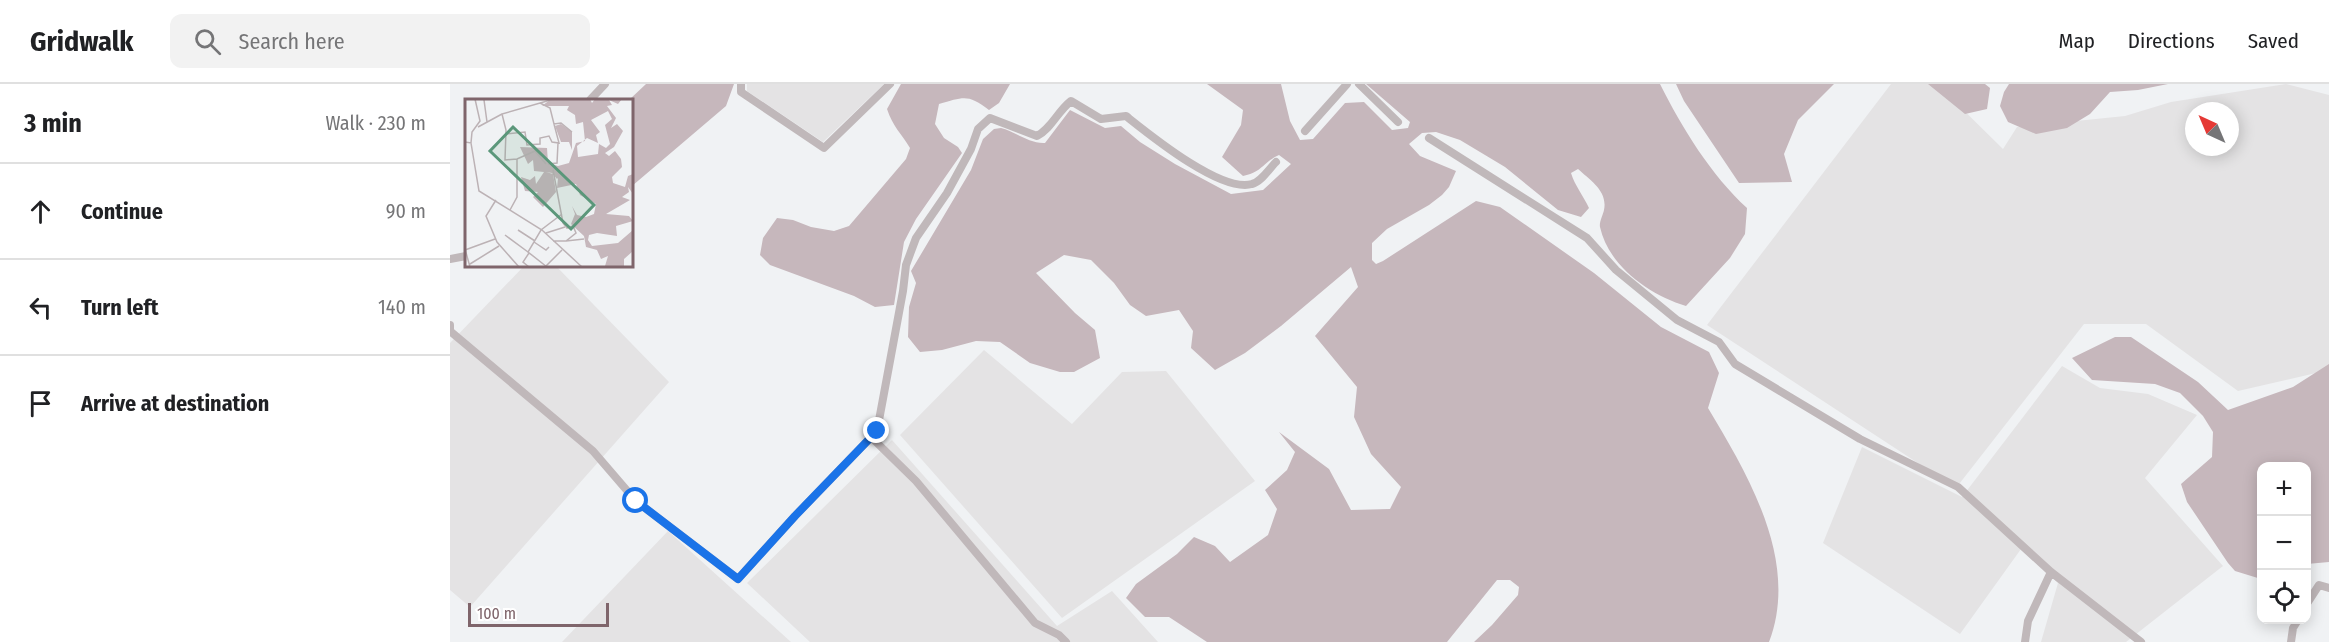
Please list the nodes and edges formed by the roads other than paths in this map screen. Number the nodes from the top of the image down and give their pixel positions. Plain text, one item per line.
1 (605, 84) edge
2 (741, 84) edge
3 (890, 84) edge
4 (1347, 84) edge
5 (1359, 84) edge
6 (591, 99) edge
7 (1398, 122) dead end
8 (1305, 131) dead end
9 (1429, 138) dead end
10 (1276, 162) dead end
11 (465, 256) edge
12 (450, 259) edge
13 (450, 325) edge
14 (871, 437) junction
15 (2051, 572) junction
16 (2329, 588) edge
17 (2311, 598) edge
18 (2296, 624) edge
19 (1066, 642) edge
20 (2025, 642) edge
21 (2141, 642) edge
22 (2291, 642) edge

1 - 6 street
2 - 3 street
4 - 8 street
5 - 7 street
9 - 15 street
10 - 14 street
11 - 12 street
13 - 14 street
14 - 19 street
15 - 20 street
15 - 21 street
16 - 17 street
18 - 22 street

